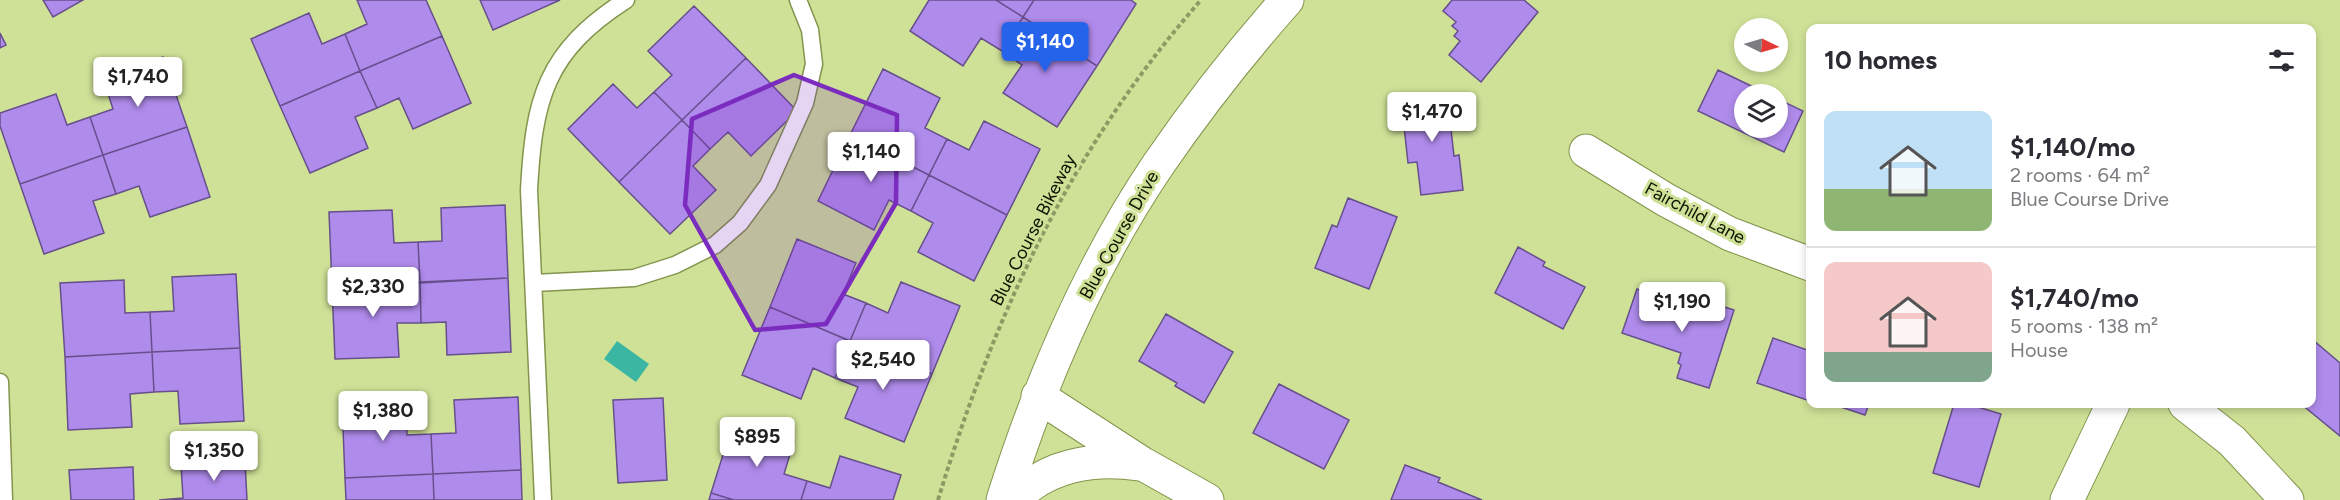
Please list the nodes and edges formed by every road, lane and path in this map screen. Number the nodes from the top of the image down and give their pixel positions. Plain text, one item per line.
1 (626, 0) edge
2 (798, 0) edge
3 (1201, 0) edge
4 (1287, 0) edge
5 (1586, 150) dead end
6 (1806, 262) edge
7 (534, 283) junction
8 (0, 382) edge
9 (1038, 396) junction
10 (2111, 408) edge
11 (2190, 408) edge
12 (1143, 464) junction
13 (4, 500) edge
14 (543, 500) edge
15 (938, 500) edge
16 (1003, 500) edge
17 (1014, 500) edge
18 (1207, 500) edge
19 (2067, 500) edge
20 (2287, 500) edge

1 - 7 lane
2 - 7 lane
3 - 15 path, Blue Course Bikeway
4 - 9 street, Blue Course Drive
5 - 6 street, Fairchild Lane
7 - 14 lane
8 - 13 lane
9 - 12 street
9 - 16 street, Blue Course Drive
10 - 19 street
11 - 20 street
12 - 17 street
12 - 18 street

